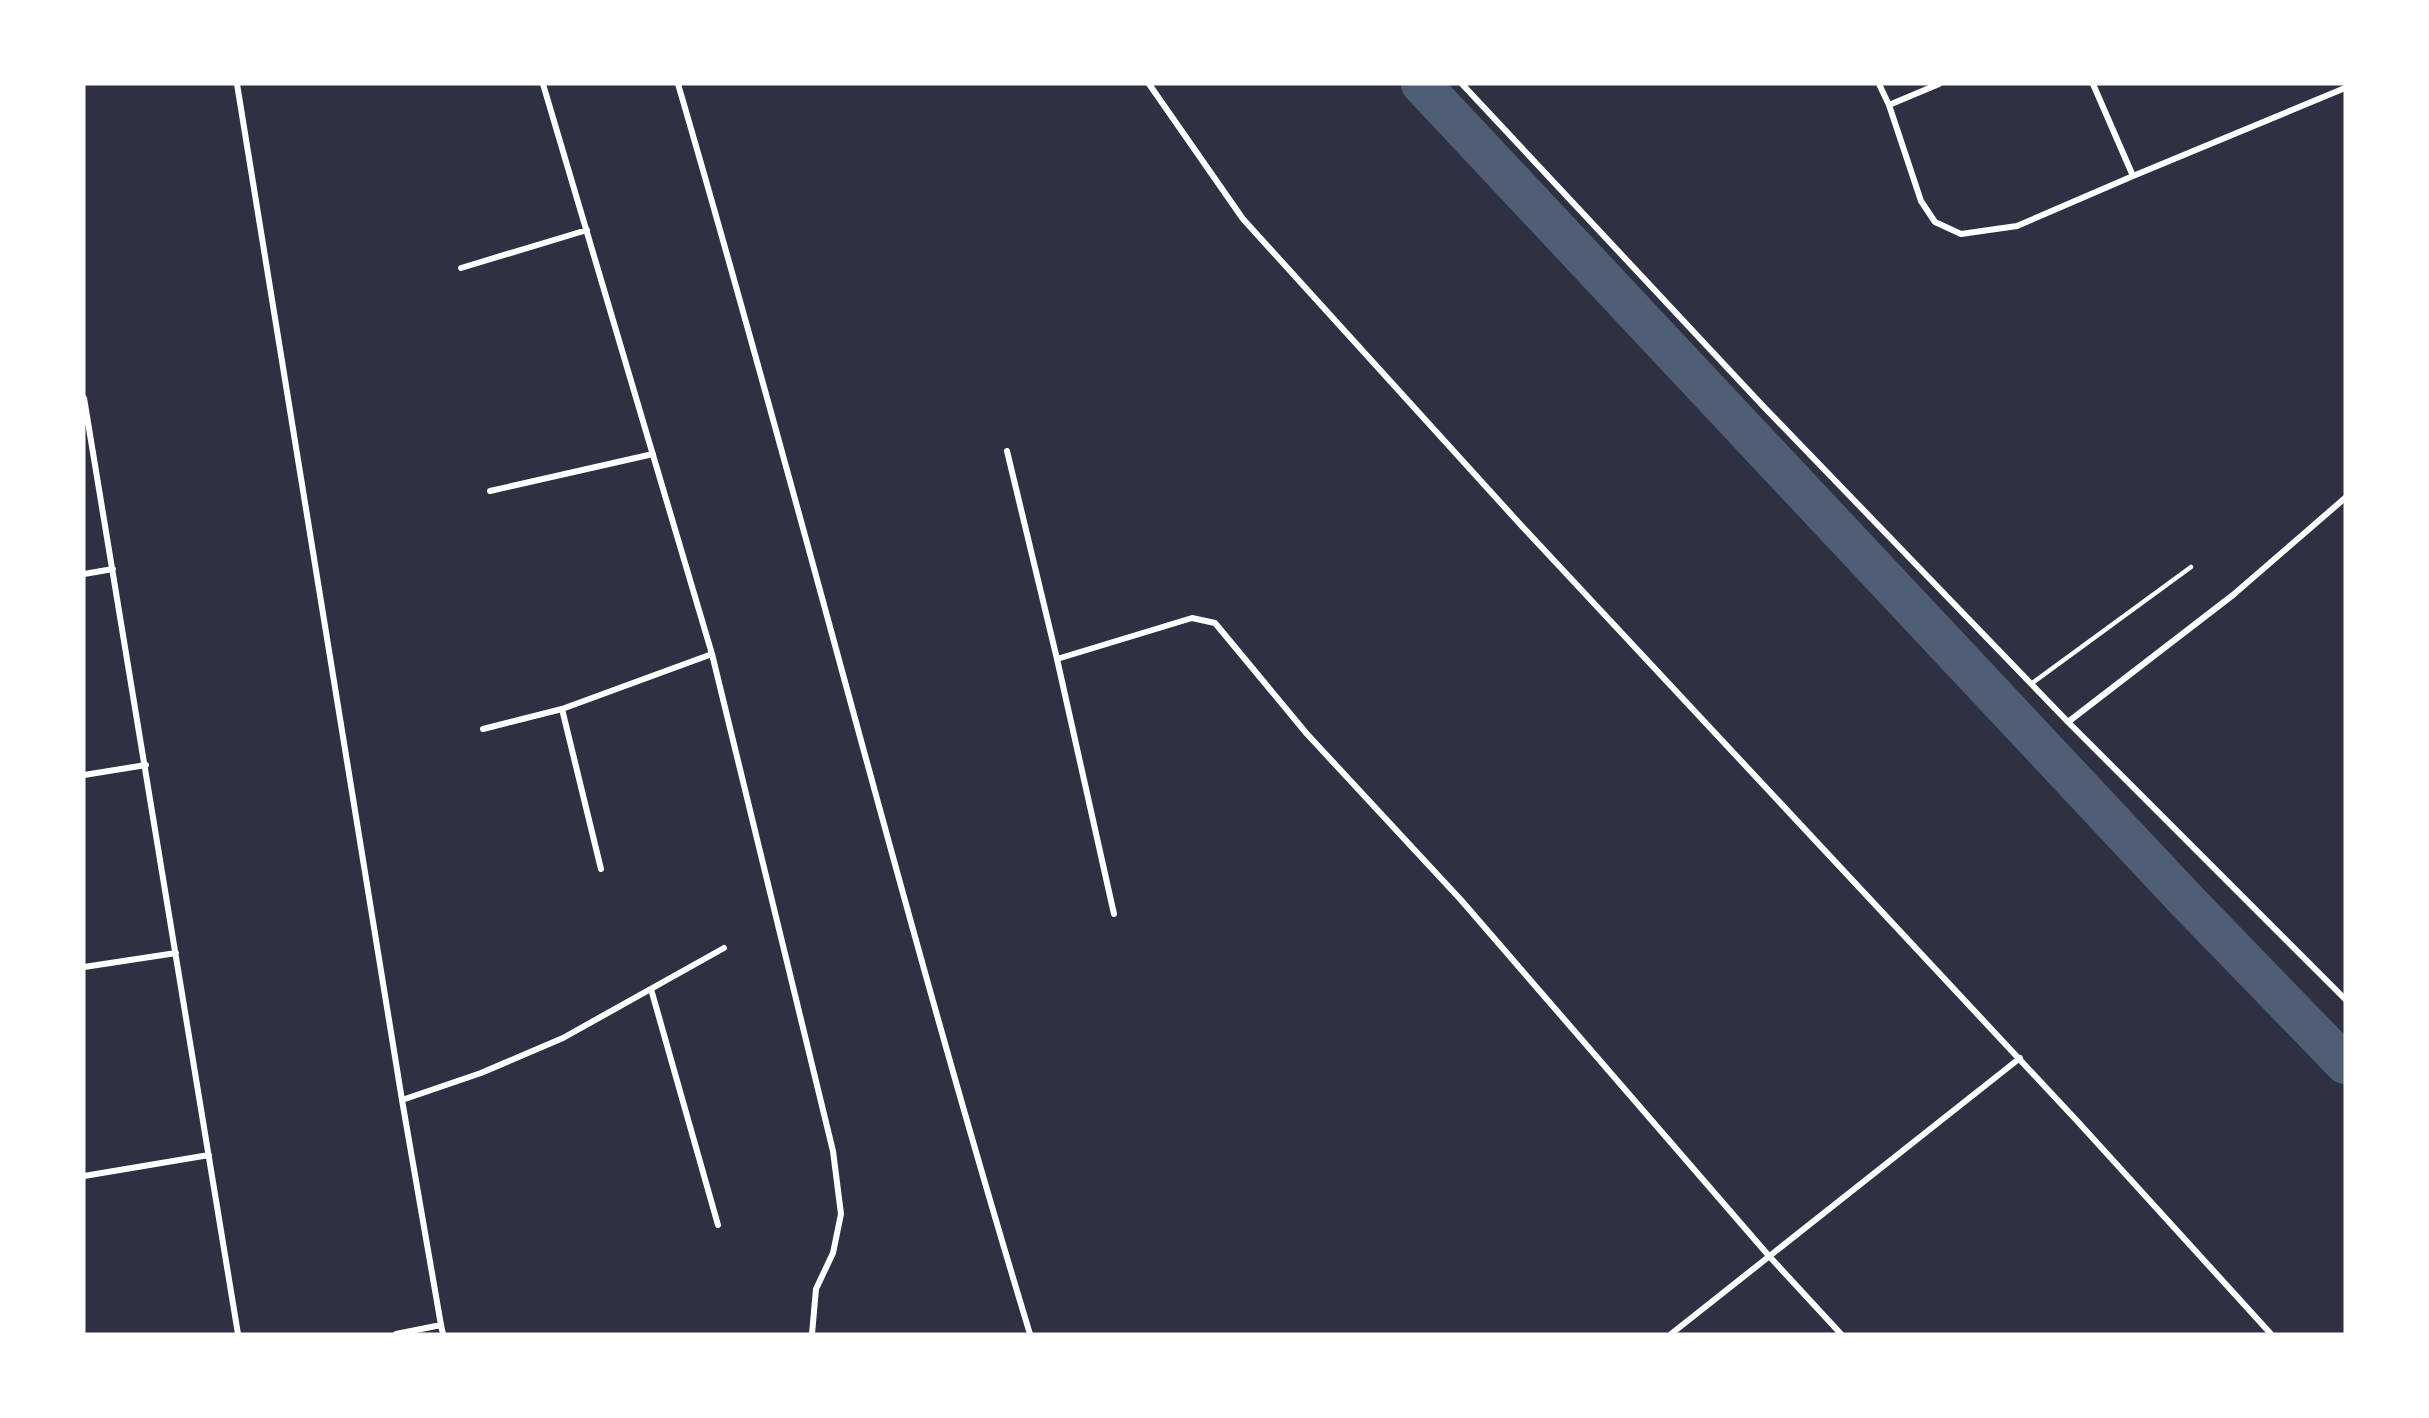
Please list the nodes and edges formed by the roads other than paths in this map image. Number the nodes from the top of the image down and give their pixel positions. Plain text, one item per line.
1 (237, 84) edge
2 (543, 84) edge
3 (678, 84) edge
4 (1149, 84) edge
5 (1462, 84) edge
6 (1879, 84) edge
7 (1939, 84) edge
8 (2093, 84) edge
9 (2345, 87) edge
10 (1889, 105) junction
11 (2133, 176) junction
12 (586, 230) junction
13 (461, 268) dead end
14 (84, 398) edge
15 (1007, 451) dead end
16 (653, 454) junction
17 (490, 491) dead end
18 (2345, 498) edge
19 (2191, 567) dead end
20 (113, 569) junction
21 (84, 574) edge
22 (712, 654) junction
23 (1057, 659) junction
24 (2031, 684) junction
25 (562, 709) junction
26 (2068, 722) junction
27 (483, 729) dead end
28 (146, 765) junction
29 (84, 776) edge
30 (601, 869) dead end
31 (1114, 914) dead end
32 (724, 948) dead end
33 (176, 953) junction
34 (84, 967) edge
35 (651, 989) junction
36 (2345, 999) edge
37 (2020, 1058) junction
38 (402, 1100) junction
39 (209, 1155) junction
40 (84, 1176) edge
41 (718, 1225) dead end
42 (1769, 1256) junction
43 (441, 1325) junction
44 (238, 1334) edge
45 (396, 1334) edge
46 (443, 1334) edge
47 (812, 1334) edge
48 (1030, 1334) edge
49 (1671, 1334) edge
50 (1841, 1334) edge
51 (2271, 1334) edge

1 - 38 street
2 - 12 street
3 - 48 street
4 - 37 street
5 - 24 street
6 - 10 street
7 - 10 street
8 - 11 street
9 - 11 street
10 - 11 street
12 - 13 street
12 - 16 street
14 - 20 street
15 - 23 street
16 - 17 street
16 - 22 street
18 - 26 street
19 - 24 lane
20 - 21 street
20 - 28 street
22 - 25 street
22 - 47 street
23 - 31 street
23 - 42 street
24 - 26 street
25 - 27 street
25 - 30 street
26 - 36 street
28 - 29 street
28 - 33 street
32 - 35 street
33 - 34 street
33 - 39 street
35 - 38 street
35 - 41 street
37 - 42 street
37 - 51 street
38 - 43 street
39 - 40 street
39 - 44 street
42 - 49 street
42 - 50 street
43 - 45 street
43 - 46 street

